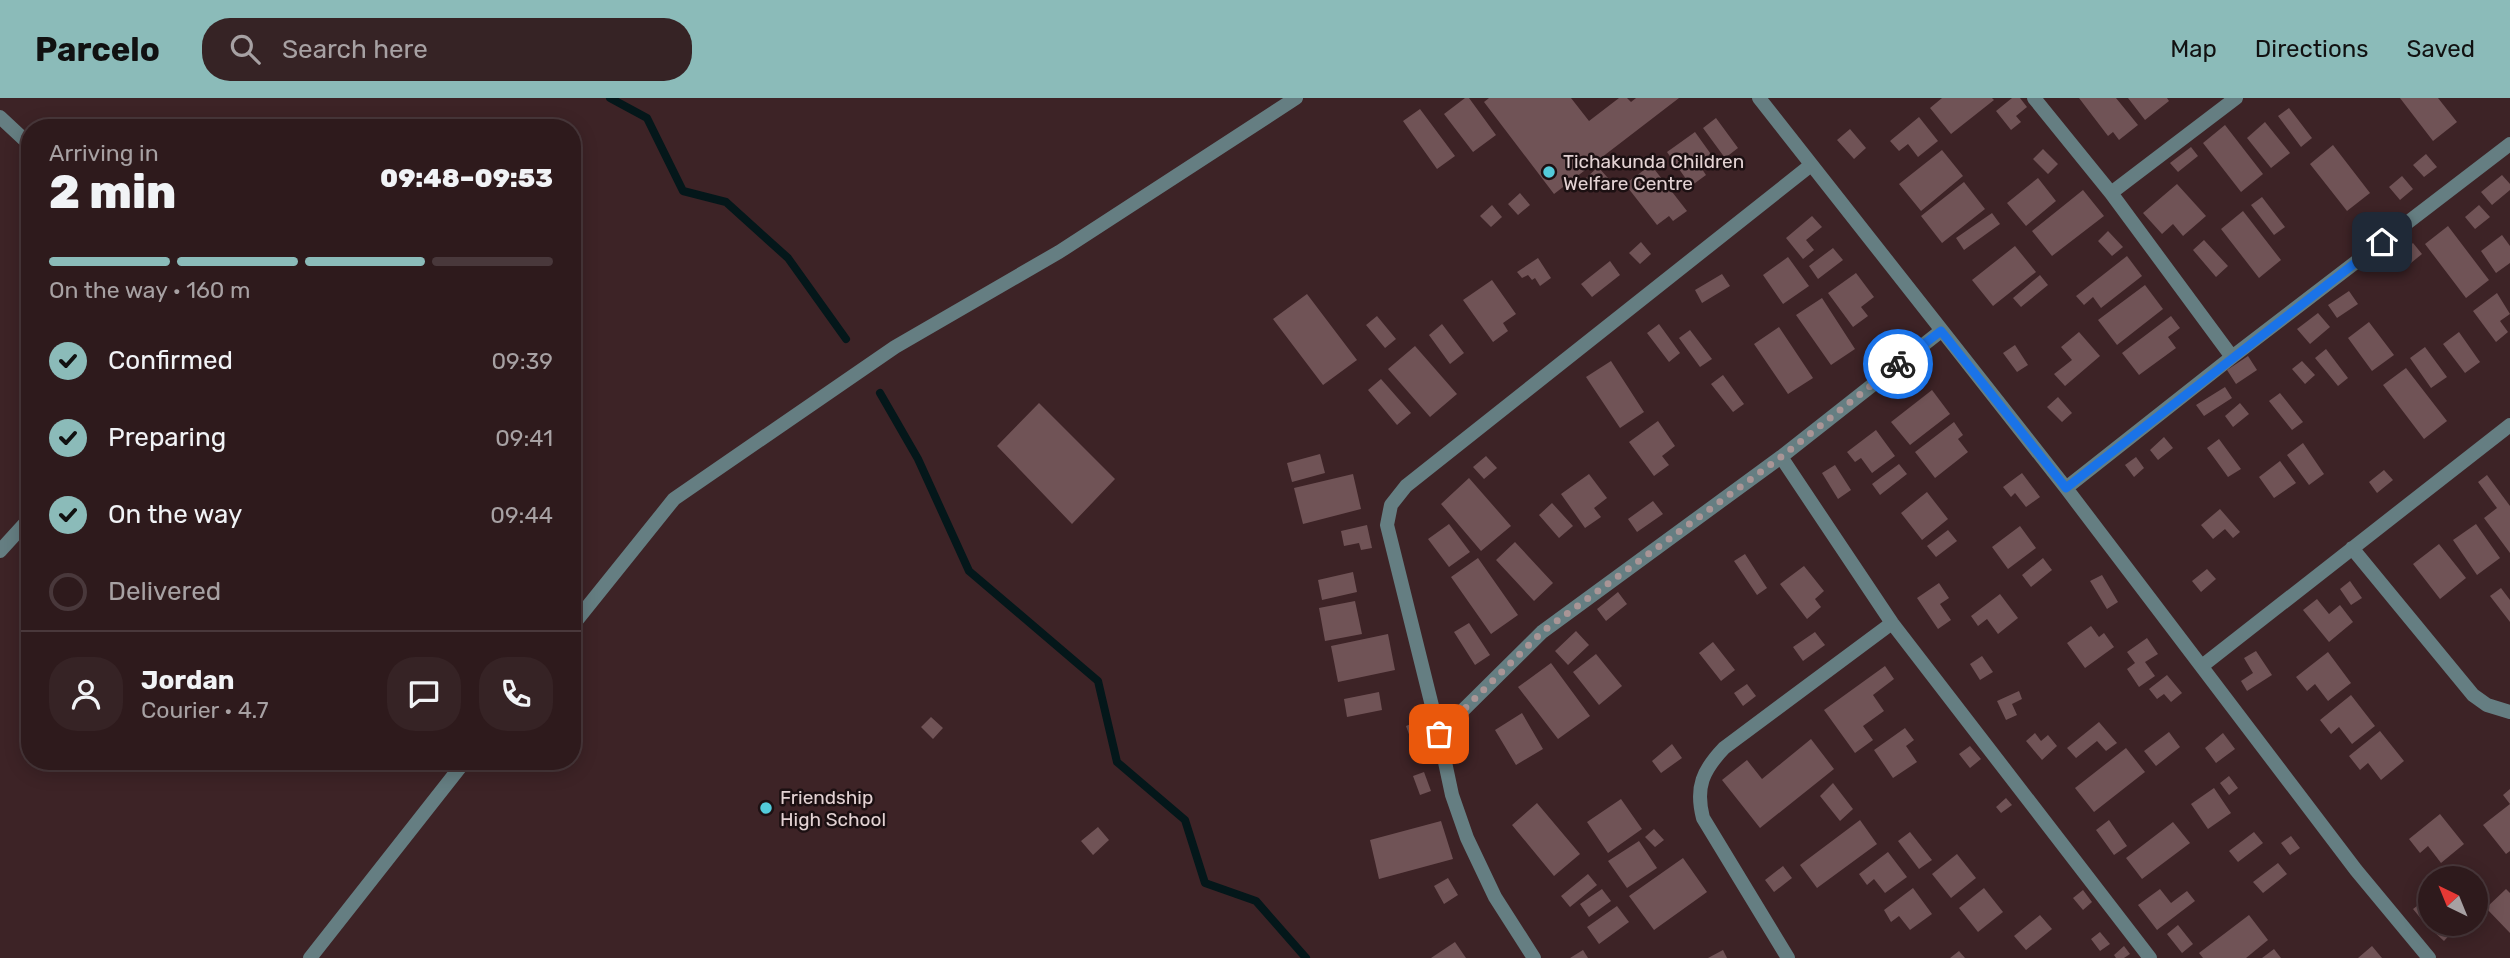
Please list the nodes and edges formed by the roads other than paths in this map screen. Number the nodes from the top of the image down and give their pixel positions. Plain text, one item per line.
1 (1759, 98) edge
2 (2034, 98) edge
3 (2236, 98) edge
4 (1287, 101) edge
5 (0, 117) edge
6 (21, 137) edge
7 (2510, 144) edge
8 (1811, 165) junction
9 (2111, 193) junction
10 (1941, 331) junction
11 (2232, 357) junction
12 (2510, 425) edge
13 (1781, 457) junction
14 (2066, 488) junction
15 (21, 528) edge
16 (2352, 548) junction
17 (0, 551) edge
18 (581, 615) edge
19 (1892, 623) junction
20 (2202, 666) junction
21 (2510, 712) edge
22 (1439, 734) junction
23 (458, 770) edge
24 (310, 958) edge
25 (1534, 958) edge
26 (1788, 958) edge
27 (2150, 958) edge
28 (2429, 958) edge

1 - 8 street
2 - 9 street
3 - 9 street
4 - 18 street
5 - 6 street
7 - 11 street
8 - 10 street
8 - 22 street
9 - 11 street
10 - 13 street
10 - 14 street
11 - 14 street
12 - 16 street
13 - 19 street
13 - 22 street
14 - 20 street
15 - 17 street
16 - 20 street
16 - 21 street
19 - 26 street
19 - 27 street
20 - 28 street
22 - 25 street
23 - 24 street

